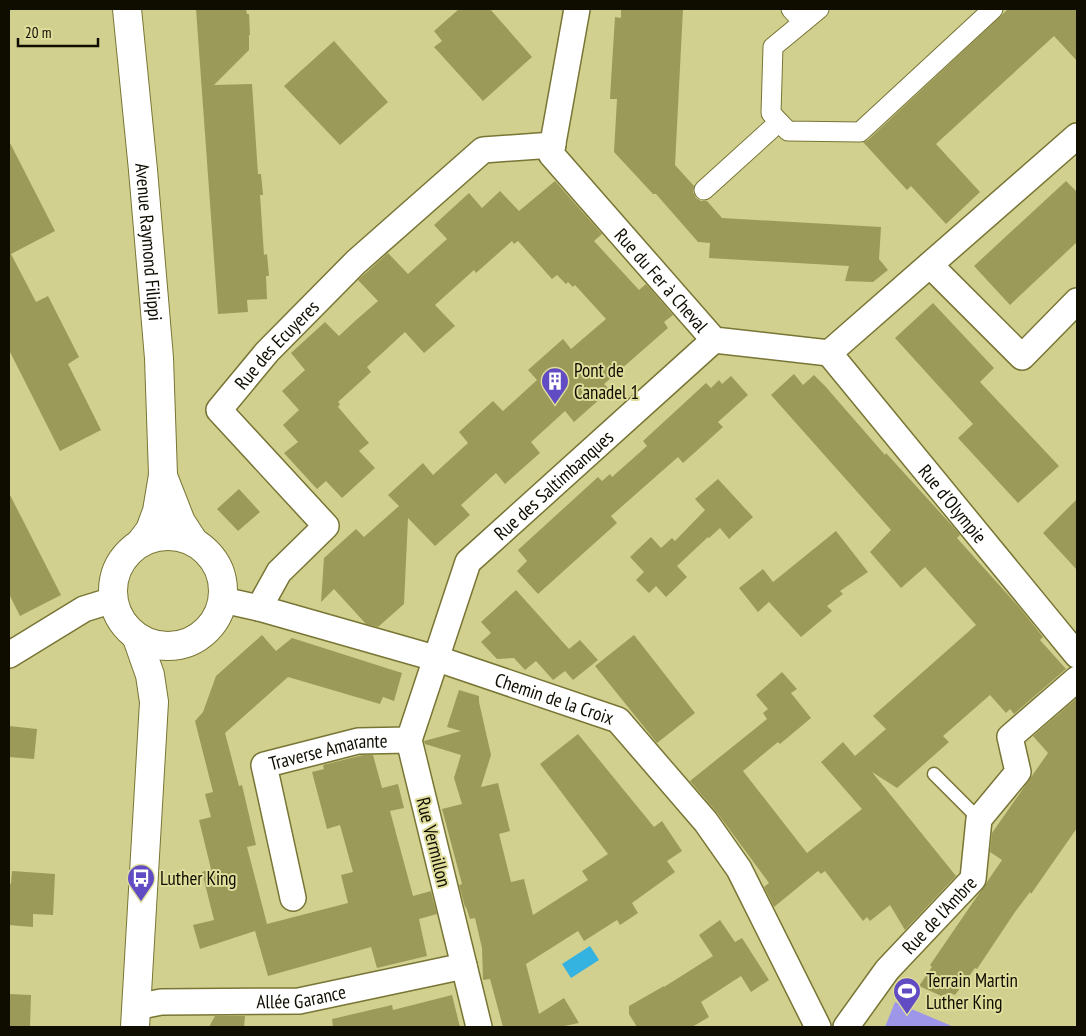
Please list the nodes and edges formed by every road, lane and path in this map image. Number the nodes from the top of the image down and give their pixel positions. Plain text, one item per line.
1 (126, 9) edge
2 (577, 9) edge
3 (818, 9) edge
4 (993, 9) edge
5 (797, 16) edge
6 (779, 122) junction
7 (1077, 136) edge
8 (553, 145) junction
9 (704, 190) dead end
10 (930, 265) junction
11 (1077, 302) edge
12 (714, 340) junction
13 (828, 353) junction
14 (163, 475) junction
15 (141, 542) junction
16 (194, 542) junction
17 (113, 600) junction
18 (223, 600) junction
19 (259, 608) junction
20 (137, 638) junction
21 (191, 641) junction
22 (9, 655) edge
23 (1077, 655) edge
24 (438, 659) junction
25 (1077, 679) edge
26 (154, 702) junction
27 (410, 740) junction
28 (934, 774) dead end
29 (979, 819) junction
30 (293, 898) dead end
31 (464, 966) junction
32 (135, 1017) edge
33 (480, 1027) edge
34 (818, 1027) edge
35 (846, 1027) edge

1 - 14 main road, Avenue Raymond Filippi
2 - 8 street
3 - 5 street
4 - 6 street
5 - 6 street
6 - 9 street
7 - 10 street
8 - 12 street, Rue du Fer à Cheval
8 - 19 street, Rue des Ecuyeres
10 - 11 street
10 - 13 street
12 - 13 street, Rue du Fer à Cheval
12 - 24 street, Rue des Saltimbanques
13 - 23 street, Rue d'Olympie
14 - 15 main road, Avenue Raymond Filippi
14 - 16 main road, Avenue Raymond Filippi
15 - 16 main road
15 - 17 main road
16 - 18 main road
17 - 20 main road
17 - 22 street
18 - 19 street, Chemin de la Croix
18 - 21 main road
19 - 24 street, Chemin de la Croix
20 - 21 main road
20 - 26 main road
21 - 26 main road
24 - 27 street
24 - 34 street, Chemin de la Croix
25 - 29 street
26 - 32 main road
27 - 30 street, Traverse Amarante
27 - 31 street, Rue Vermillon
28 - 29 lane
29 - 35 street, Rue de l'Ambre
31 - 32 street, Allée Garance
31 - 33 street, Rue Vermillon

